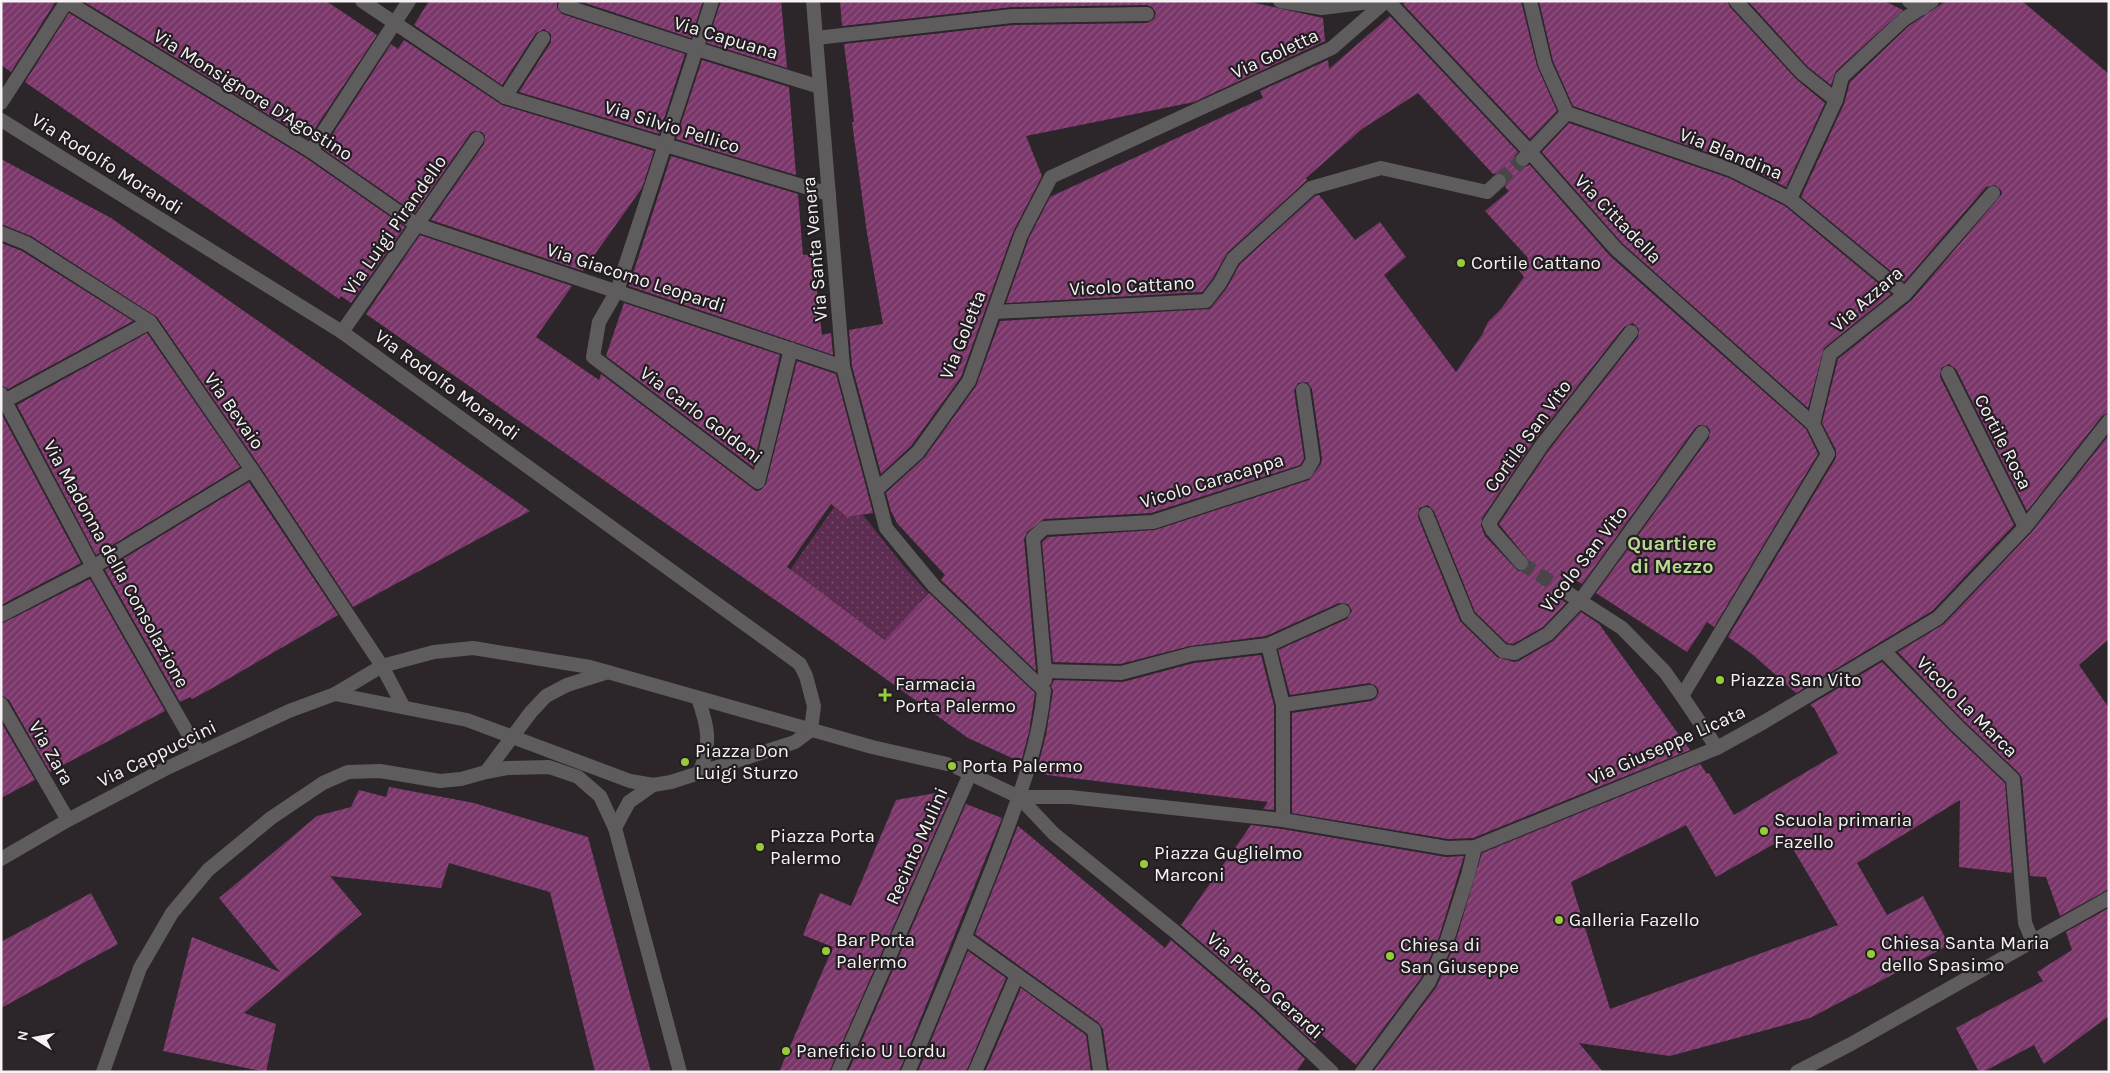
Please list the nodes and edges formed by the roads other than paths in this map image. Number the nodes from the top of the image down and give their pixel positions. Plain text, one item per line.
1 (67, 1) edge
2 (362, 1) edge
3 (409, 1) edge
4 (712, 1) edge
5 (812, 1) edge
6 (1280, 1) edge
7 (1378, 1) edge
8 (1387, 1) edge
9 (1530, 1) edge
10 (1736, 1) edge
11 (1909, 1) edge
12 (566, 3) edge
13 (1927, 5) edge
14 (1147, 14) dead end
15 (396, 23) junction
16 (544, 38) dead end
17 (816, 38) junction
18 (697, 49) junction
19 (820, 87) junction
20 (505, 97) junction
21 (1836, 100) junction
22 (1, 102) edge
23 (1567, 113) junction
24 (1, 120) edge
25 (478, 139) dead end
26 (664, 144) junction
27 (311, 151) junction
28 (1527, 156) junction
29 (1499, 181) tunnel mouth
30 (1993, 193) dead end
31 (829, 194) junction
32 (1790, 199) junction
33 (417, 225) junction
34 (1, 233) edge
35 (617, 291) junction
36 (1905, 294) junction
37 (995, 312) junction
38 (150, 322) junction
39 (342, 332) junction
40 (1631, 332) dead end
41 (791, 349) junction
42 (843, 367) junction
43 (1948, 373) dead end
44 (1303, 390) dead end
45 (3, 399) edge
46 (2109, 421) edge
47 (1813, 424) junction
48 (1702, 433) dead end
49 (252, 470) junction
50 (876, 490) junction
51 (1426, 514) dead end
52 (2025, 528) junction
53 (1521, 563) tunnel mouth
54 (93, 567) junction
55 (1563, 590) tunnel mouth
56 (1580, 601) junction
57 (1343, 611) dead end
58 (1, 614) edge
59 (1268, 646) junction
60 (1884, 651) junction
61 (382, 666) junction
62 (1046, 671) junction
63 (608, 672) junction
64 (1044, 690) junction
65 (1370, 692) dead end
66 (335, 694) junction
67 (1682, 696) junction
68 (698, 698) junction
69 (1, 704) edge
70 (1283, 705) junction
71 (403, 706) junction
72 (811, 730) junction
73 (513, 737) junction
74 (1718, 748) junction
75 (199, 752) junction
76 (958, 768) junction
77 (486, 772) junction
78 (699, 773) junction
79 (653, 785) junction
80 (1019, 797) junction
81 (68, 820) junction
82 (1283, 820) junction
83 (615, 828) junction
84 (1475, 847) junction
85 (1, 858) edge
86 (2109, 898) edge
87 (965, 938) junction
88 (2033, 942) junction
89 (1017, 975) junction
90 (103, 1072) edge
91 (680, 1072) edge
92 (838, 1072) edge
93 (908, 1072) edge
94 (975, 1072) edge
95 (1100, 1072) edge
96 (1332, 1072) edge
97 (1362, 1072) edge
98 (1797, 1072) edge

1 - 22 street
1 - 27 street, Via Monsignore D'Agostino
2 - 15 street, Via Silvio Pellico
3 - 15 street
4 - 18 street
5 - 17 street, Via Santa Venera
6 - 7 street
8 - 28 street, Via Cittadella
8 - 37 street, Via Goletta
9 - 23 street
10 - 21 street
11 - 13 street
12 - 18 street, Via Capuana
13 - 21 street
14 - 17 street
15 - 20 street, Via Silvio Pellico
15 - 27 street
16 - 20 street
17 - 19 street, Via Santa Venera
18 - 19 street, Via Capuana
18 - 26 street
19 - 31 street, Via Santa Venera
20 - 26 street, Via Silvio Pellico
21 - 32 street
23 - 28 street
23 - 32 street, Via Blandina
24 - 39 street, Via Rodolfo Morandi
25 - 33 street, Via Luigi Pirandello
26 - 31 street, Via Silvio Pellico
26 - 35 street
27 - 33 street, Via Monsignore D'Agostino
28 - 47 street, Via Cittadella
29 - 37 street, Vicolo Cattano
30 - 36 street, Via Azzara
31 - 42 street, Via Santa Venera
32 - 36 street, Via Blandina
33 - 35 street, Via Giacomo Leopardi
33 - 39 street, Via Luigi Pirandello
34 - 38 street, Via Bevaio
35 - 41 street, Via Giacomo Leopardi
35 - 41 street, Via Carlo Goldoni
36 - 47 street, Via Azzara
37 - 50 street, Via Goletta
38 - 45 street
38 - 49 street, Via Bevaio
39 - 72 street, Via Rodolfo Morandi
40 - 53 street, Cortile San Vito
41 - 42 street, Via Giacomo Leopardi
42 - 50 street, Via Santa Venera
43 - 52 street, Cortile Rosa
44 - 62 street, Vicolo Caracappa
45 - 54 street, Via Madonna della Consolazione
46 - 52 street, Via Giuseppe Licata
47 - 67 street, Via Cittadella
48 - 56 street, Vicolo San Vito
49 - 54 street
49 - 61 street, Via Bevaio
50 - 64 street
51 - 56 street, Vicolo San Vito
52 - 60 street, Via Giuseppe Licata
54 - 58 street
54 - 75 street, Via Madonna della Consolazione
55 - 56 street
56 - 67 street
57 - 59 street
59 - 62 street
59 - 70 street
60 - 74 street, Via Giuseppe Licata
60 - 88 street, Vicolo La Marca
61 - 63 street
61 - 66 street, Via Cappuccini
61 - 71 street, Via Bevaio
62 - 64 street
63 - 68 street
63 - 73 street
64 - 80 street
65 - 70 street
66 - 71 street
66 - 75 street, Via Cappuccini
67 - 74 street
68 - 72 street
68 - 78 street
69 - 81 street, Via Zara
70 - 82 street
71 - 73 street
72 - 76 street
72 - 78 street
73 - 77 street
73 - 79 street
74 - 84 street, Via Giuseppe Licata
75 - 81 street, Via Cappuccini
76 - 80 street
76 - 92 street, Recinto Mulini
77 - 83 street
77 - 90 street
78 - 79 street
79 - 83 street
80 - 82 street, Via Giuseppe Licata
80 - 87 street
80 - 96 street, Via Pietro Gerardi
81 - 85 street, Via Cappuccini
82 - 84 street, Via Giuseppe Licata
83 - 91 street
84 - 97 street
86 - 88 street
87 - 89 street
87 - 93 street
88 - 98 street
89 - 94 street
89 - 95 street

